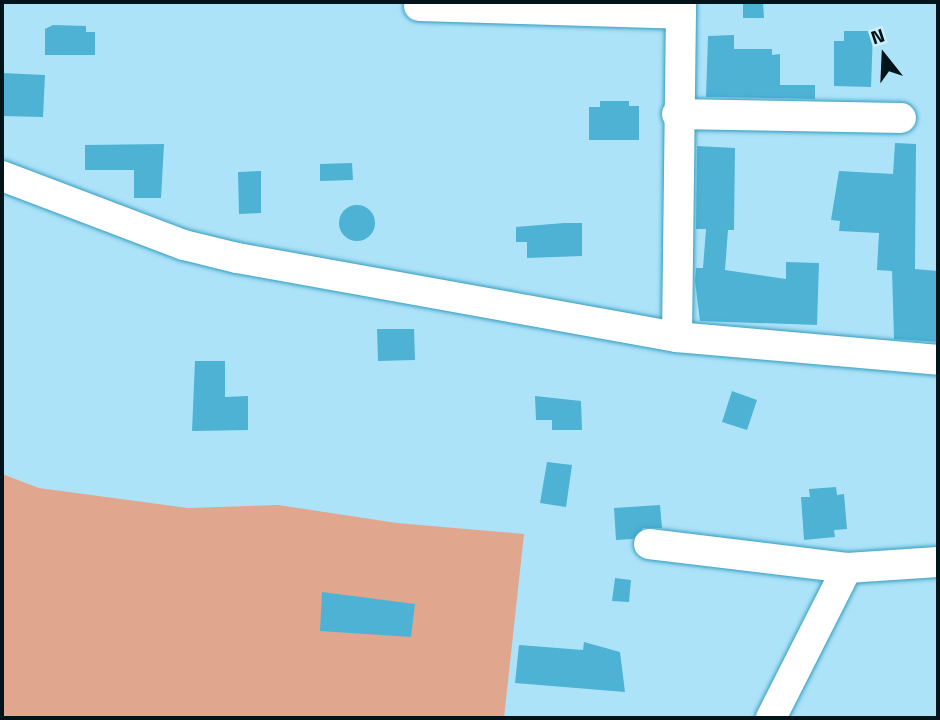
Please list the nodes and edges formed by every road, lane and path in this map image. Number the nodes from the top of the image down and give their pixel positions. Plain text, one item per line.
1 (419, 6) dead end
2 (681, 8) edge
3 (677, 114) junction
4 (901, 118) dead end
5 (2, 176) edge
6 (677, 337) junction
7 (938, 360) edge
8 (649, 544) dead end
9 (938, 562) edge
10 (847, 568) junction
11 (771, 718) edge

1 - 2 street
2 - 3 street
3 - 4 street
3 - 6 street
5 - 6 street
6 - 7 street
8 - 10 street
9 - 10 street
10 - 11 street

